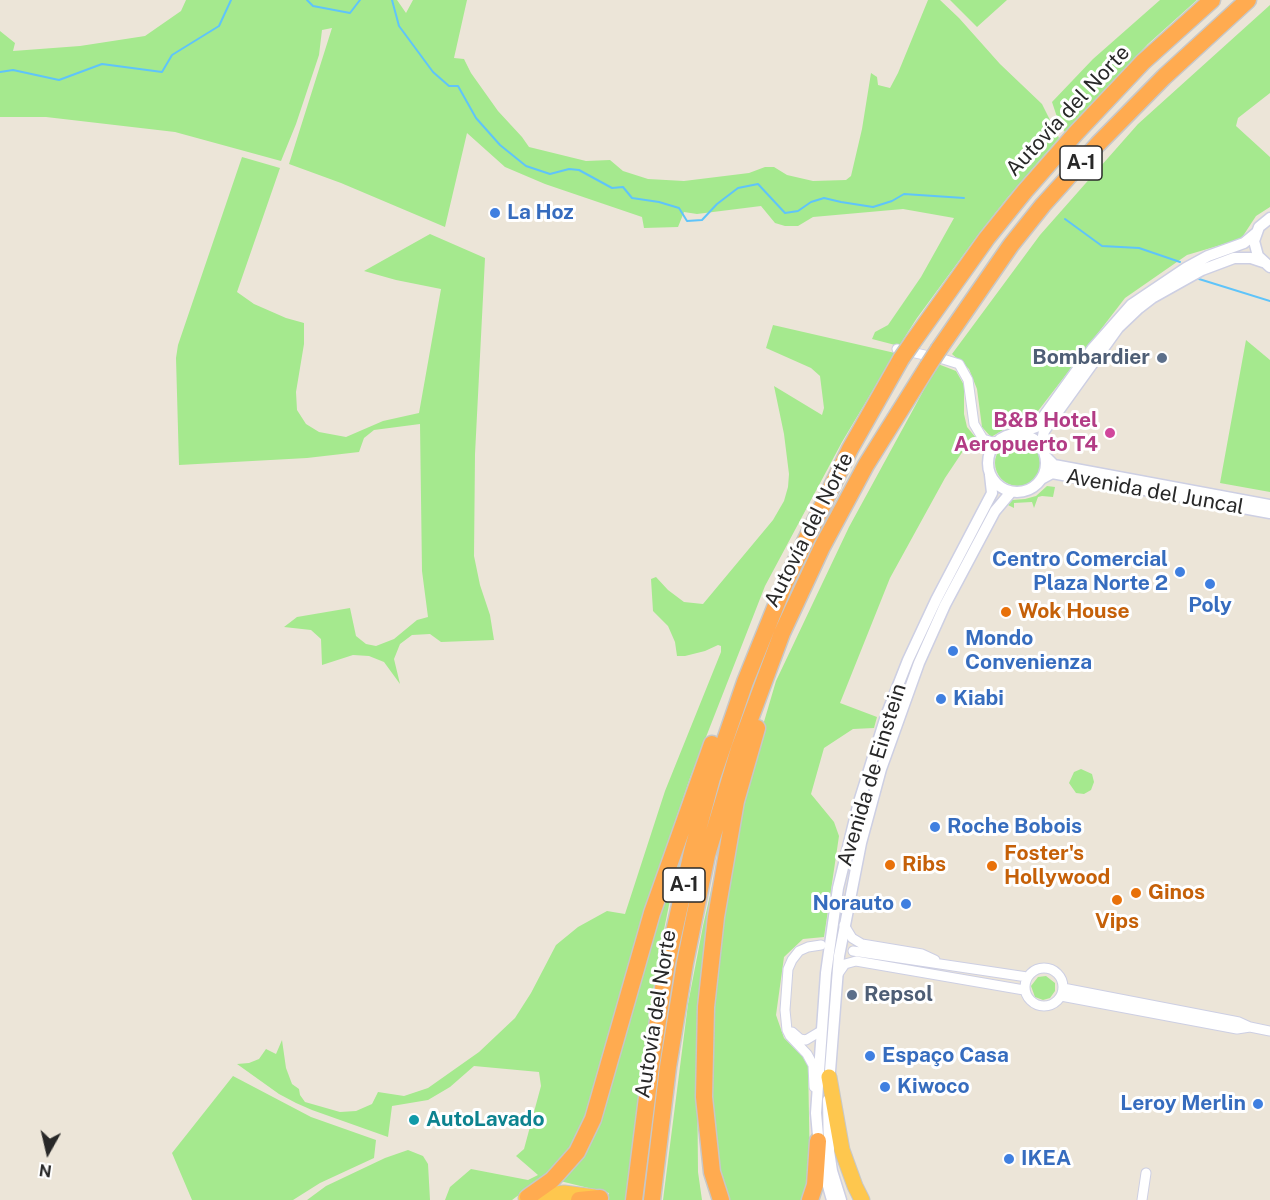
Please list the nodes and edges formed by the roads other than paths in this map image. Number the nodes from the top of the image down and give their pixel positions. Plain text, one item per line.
1 (1212, 0) edge
2 (1248, 0) edge
3 (1270, 218) edge
4 (1256, 233) junction
5 (1267, 265) edge
6 (903, 350) junction
7 (1016, 434) junction
8 (996, 443) junction
9 (1043, 452) junction
10 (990, 475) junction
11 (1041, 479) junction
12 (1011, 492) junction
13 (1270, 505) edge
14 (1270, 513) edge
15 (785, 583) junction
16 (803, 587) junction
17 (844, 925) junction
18 (821, 945) dead end
19 (942, 964) junction
20 (947, 975) junction
21 (1027, 977) junction
22 (836, 982) junction
23 (1024, 990) junction
24 (1062, 992) junction
25 (785, 1020) junction
26 (821, 1031) junction
27 (1270, 1031) edge
28 (829, 1077) junction
29 (704, 1097) junction
30 (816, 1113) junction
31 (818, 1141) junction
32 (1146, 1173) dead end
33 (526, 1198) edge
34 (602, 1199) edge
35 (579, 1200) edge
36 (634, 1200) edge
37 (652, 1200) edge
38 (708, 1200) edge
39 (721, 1200) edge
40 (810, 1200) edge
41 (832, 1200) edge
42 (841, 1200) edge
43 (862, 1200) edge
44 (1142, 1200) edge

1 - 6 highway, Autovía del Norte / A-1
2 - 16 highway, Autovía del Norte / A-1, bridge
3 - 4 street
4 - 5 street
4 - 7 street
5 - 9 street
6 - 8 street
6 - 15 highway, Autovía del Norte / A-1
7 - 8 street
7 - 9 street
8 - 10 street
9 - 11 street
9 - 13 street, Avenida del Juncal
10 - 12 street
10 - 26 street, Avenida de Einstein
11 - 12 street
11 - 14 street, Avenida del Juncal
12 - 17 street, Avenida de Einstein
15 - 33 highway
15 - 36 highway, Autovía del Norte / A-1
16 - 29 highway
16 - 37 highway, Autovía del Norte / A-1
17 - 19 street
17 - 22 street, Avenida de Einstein
18 - 25 street
19 - 20 street
19 - 21 street
20 - 22 street
20 - 23 street
21 - 23 street
21 - 24 street
22 - 28 street, Avenida de Einstein
23 - 24 street
24 - 27 street
25 - 26 street
25 - 30 street
26 - 30 street, Avenida de Einstein
28 - 42 street, Avenida de Einstein
28 - 43 highway
29 - 38 highway
29 - 39 highway
30 - 31 street, Avenida de Einstein
31 - 40 highway
31 - 41 street, Avenida de Einstein
32 - 44 street
33 - 34 highway
34 - 35 highway

